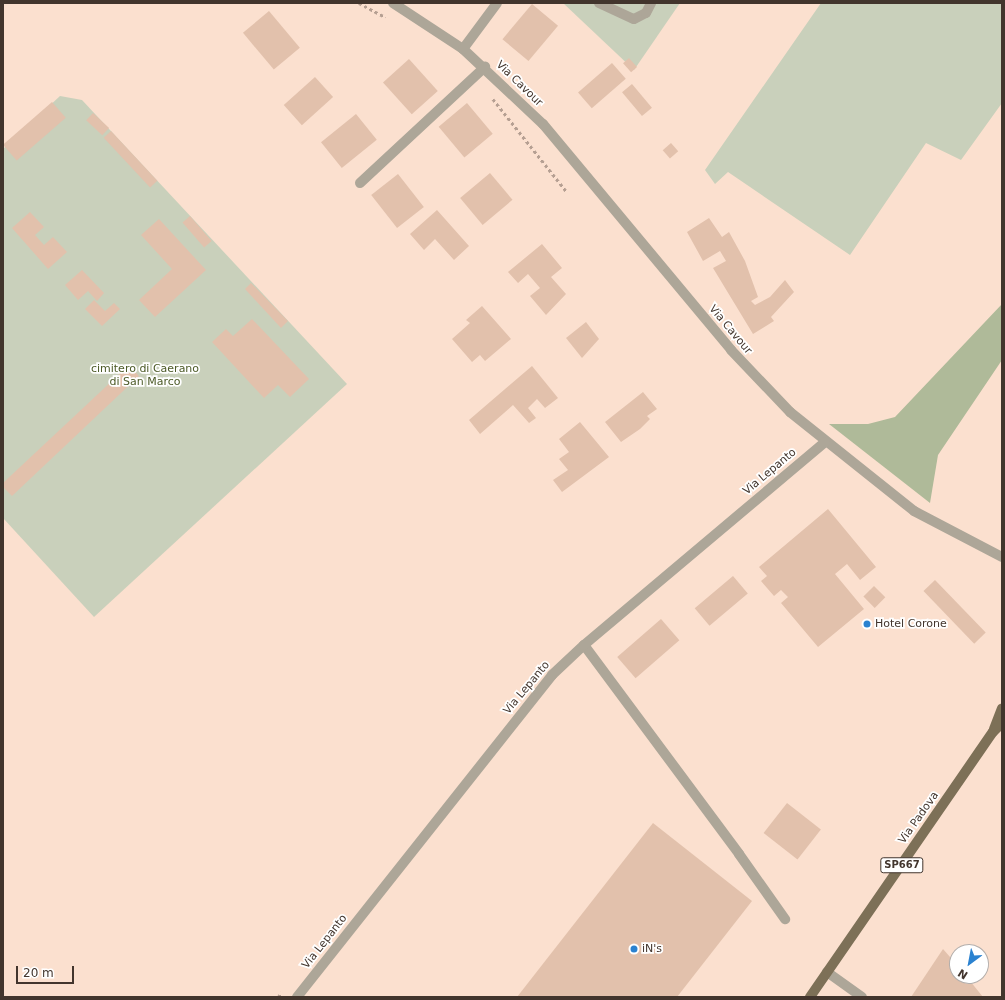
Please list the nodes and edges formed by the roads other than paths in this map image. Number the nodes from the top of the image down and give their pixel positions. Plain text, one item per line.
1 (394, 3) edge
2 (498, 3) edge
3 (600, 3) edge
4 (651, 3) edge
5 (463, 49) junction
6 (485, 67) junction
7 (360, 183) dead end
8 (825, 442) junction
9 (1002, 557) edge
10 (584, 645) junction
11 (1002, 708) edge
12 (1002, 723) edge
13 (993, 732) junction
14 (785, 919) dead end
15 (827, 972) junction
16 (297, 997) edge
17 (810, 997) edge
18 (862, 997) edge

1 - 5 street, Via Cavour
2 - 5 street
3 - 4 street
5 - 6 street, Via Cavour
6 - 7 street, Via Cavour
6 - 8 street, Via Cavour
8 - 9 street, Via Cavour
8 - 10 street, Via Lepanto
10 - 14 street
10 - 16 street, Via Lepanto
11 - 13 main road, Via Padova / SP667
12 - 13 main road, Via Padova / SP667
13 - 15 main road, Via Padova / SP667
15 - 17 main road, Via Padova / SP667
15 - 18 street

